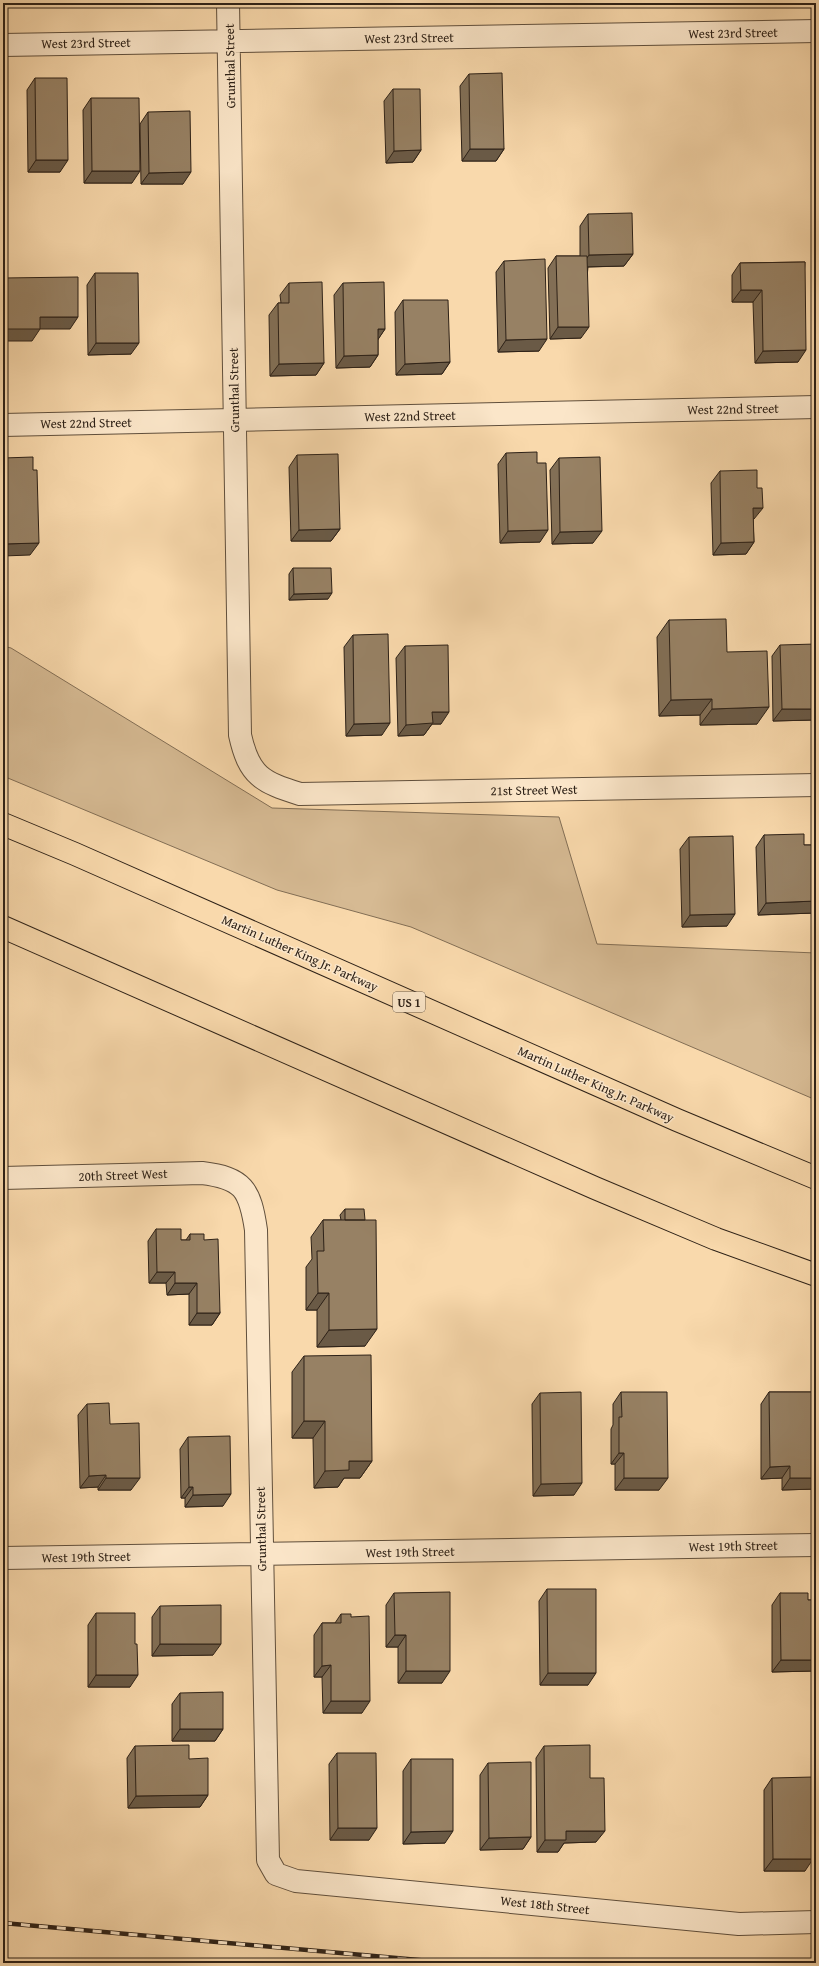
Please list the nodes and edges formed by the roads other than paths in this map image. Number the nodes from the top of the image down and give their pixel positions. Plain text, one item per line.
1 (228, 3) edge
2 (816, 31) edge
3 (229, 41) junction
4 (3, 45) edge
5 (816, 407) edge
6 (234, 420) junction
7 (3, 425) edge
8 (256, 774) joint
9 (816, 786) edge
10 (3, 824) edge
11 (3, 927) edge
12 (3, 1178) edge
13 (816, 1178) edge
14 (240, 1185) joint
15 (816, 1275) edge
16 (816, 1545) edge
17 (261, 1554) junction
18 (3, 1558) edge
19 (276, 1874) joint
20 (816, 1922) edge

1 - 3 street, Grunthal Street
2 - 3 street, West 23rd Street
3 - 4 street, West 23rd Street
3 - 6 street, Grunthal Street
5 - 6 street, West 22nd Street
6 - 7 street, West 22nd Street
6 - 8 street, Grunthal Street
8 - 9 street, 21st Street West
10 - 13 highway, Martin Luther King Jr. Parkway / US 1
11 - 15 highway
12 - 14 street, 20th Street West
14 - 17 street, Grunthal Street
16 - 17 street, West 19th Street
17 - 18 street, West 19th Street
17 - 19 street, Grunthal Street
19 - 20 street, West 18th Street

